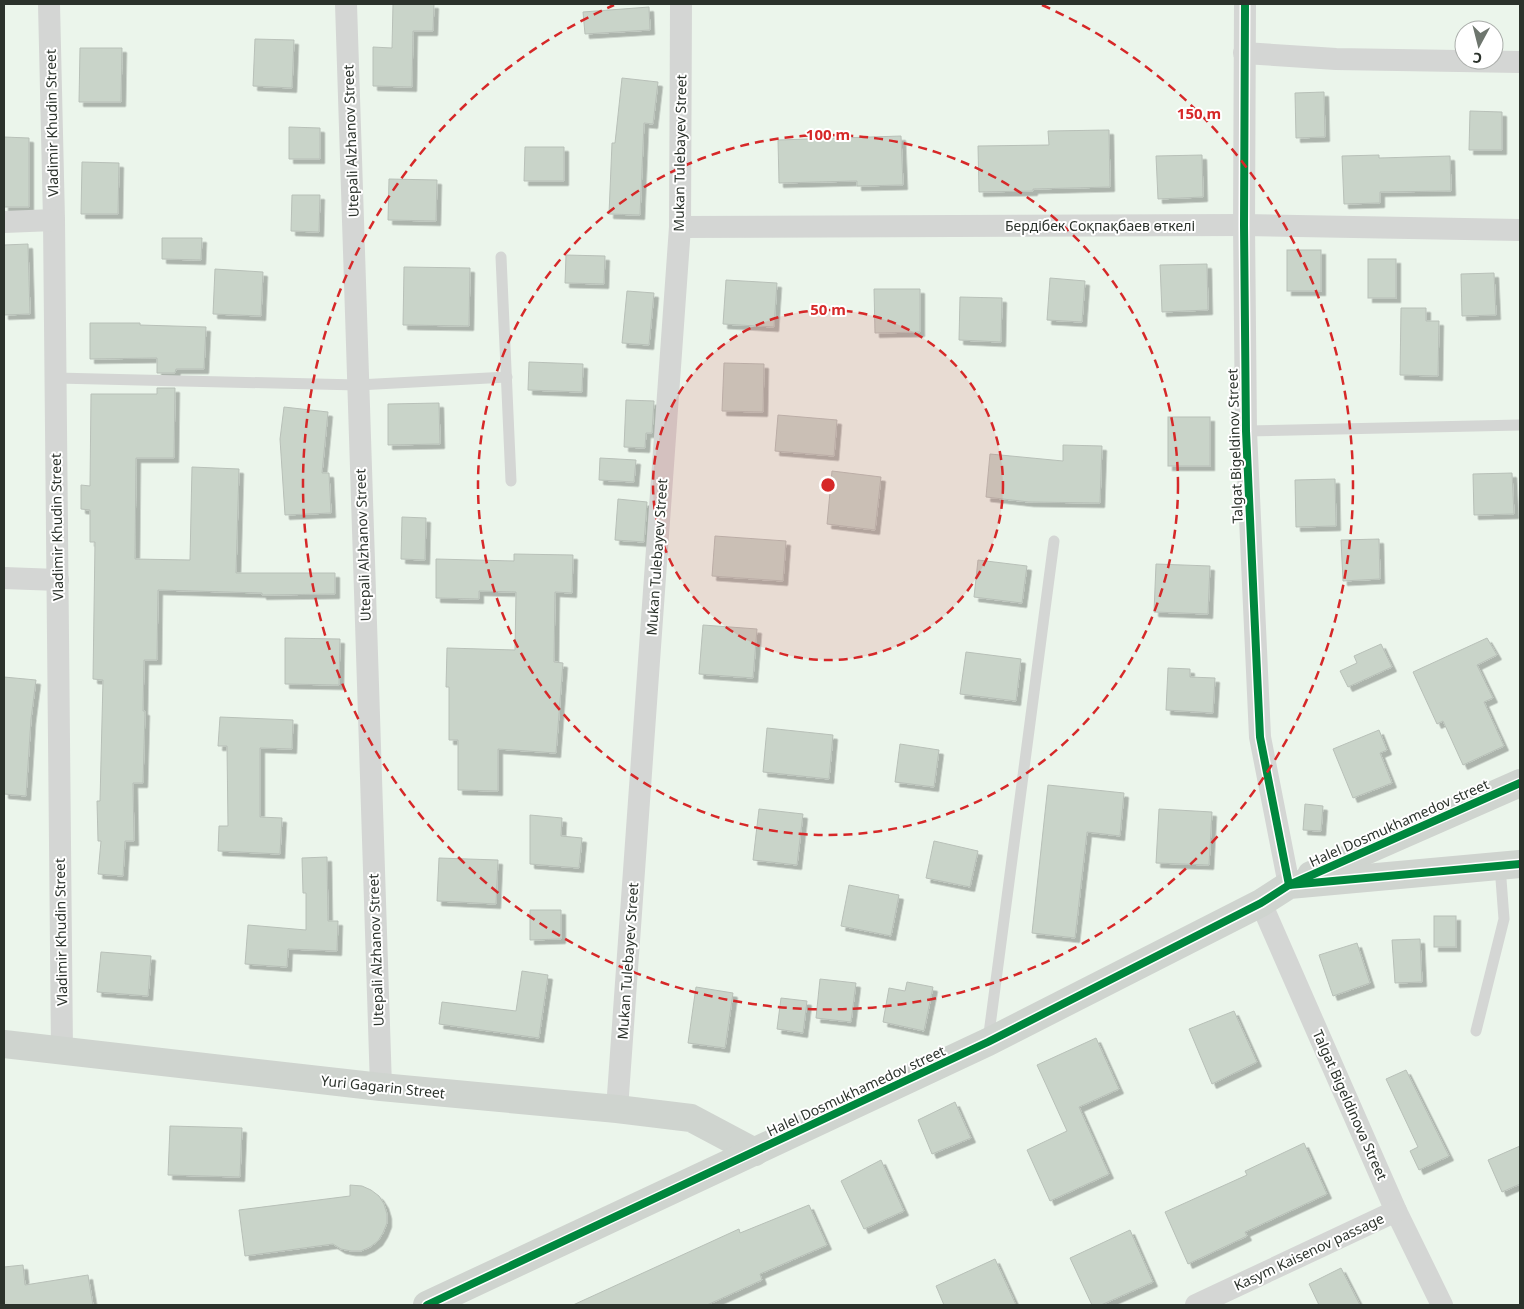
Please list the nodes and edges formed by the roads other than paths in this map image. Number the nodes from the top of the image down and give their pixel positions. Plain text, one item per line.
1 (49, 4) edge
2 (346, 4) edge
3 (681, 4) edge
4 (1245, 4) edge
5 (1244, 53) junction
6 (1520, 62) edge
7 (54, 220) junction
8 (4, 222) edge
9 (1244, 225) junction
10 (680, 227) junction
11 (1520, 230) edge
12 (501, 257) dead end
13 (507, 377) junction
14 (56, 378) junction
15 (358, 385) junction
16 (1520, 425) edge
17 (1246, 431) junction
18 (511, 481) dead end
19 (1054, 541) dead end
20 (4, 578) edge
21 (58, 580) junction
22 (1520, 783) edge
23 (1510, 865) edge
24 (1289, 885) junction
25 (1261, 903) junction
26 (1476, 1031) dead end
27 (988, 1042) junction
28 (4, 1044) edge
29 (62, 1051) junction
30 (380, 1087) junction
31 (617, 1109) junction
32 (755, 1152) junction
33 (1396, 1211) junction
34 (427, 1305) edge
35 (1196, 1305) edge
36 (1442, 1305) edge

1 - 7 street, Vladimir Khudin Street
2 - 15 street, Utepali Alzhanov Street
3 - 10 street, Mukan Tulebayev Street
4 - 5 street, Talgat Bigeldinov Street
5 - 6 street
5 - 9 street, Talgat Bigeldinov Street
7 - 8 street
7 - 14 street, Vladimir Khudin Street
9 - 10 street, Бердібек Соқпақбаев өткелі
9 - 11 street, Бердібек Соқпақбаев өткелі
9 - 17 street, Talgat Bigeldinov Street
10 - 31 street, Mukan Tulebayev Street
12 - 13 lane
13 - 15 lane
13 - 18 lane
14 - 15 lane
14 - 21 street, Vladimir Khudin Street
15 - 30 street, Utepali Alzhanov Street
16 - 17 lane
17 - 24 street, Talgat Bigeldinov Street
19 - 27 lane
20 - 21 street
21 - 29 street, Vladimir Khudin Street
22 - 24 street, Halel Dosmukhamedov street
23 - 24 street, Halel Dosmukhamedov street
23 - 26 lane
24 - 25 street, Halel Dosmukhamedov street
25 - 27 street, Halel Dosmukhamedov street
25 - 33 street, Talgat Bigeldinova Street
27 - 32 street, Halel Dosmukhamedov street
28 - 29 street, Yuri Gagarin Street
29 - 30 street, Yuri Gagarin Street
30 - 31 street, Yuri Gagarin Street
31 - 32 street, Yuri Gagarin Street
32 - 34 street, Halel Dosmukhamedov street
33 - 35 street, Kasym Kaisenov passage
33 - 36 street, Talgat Bigeldinova Street

